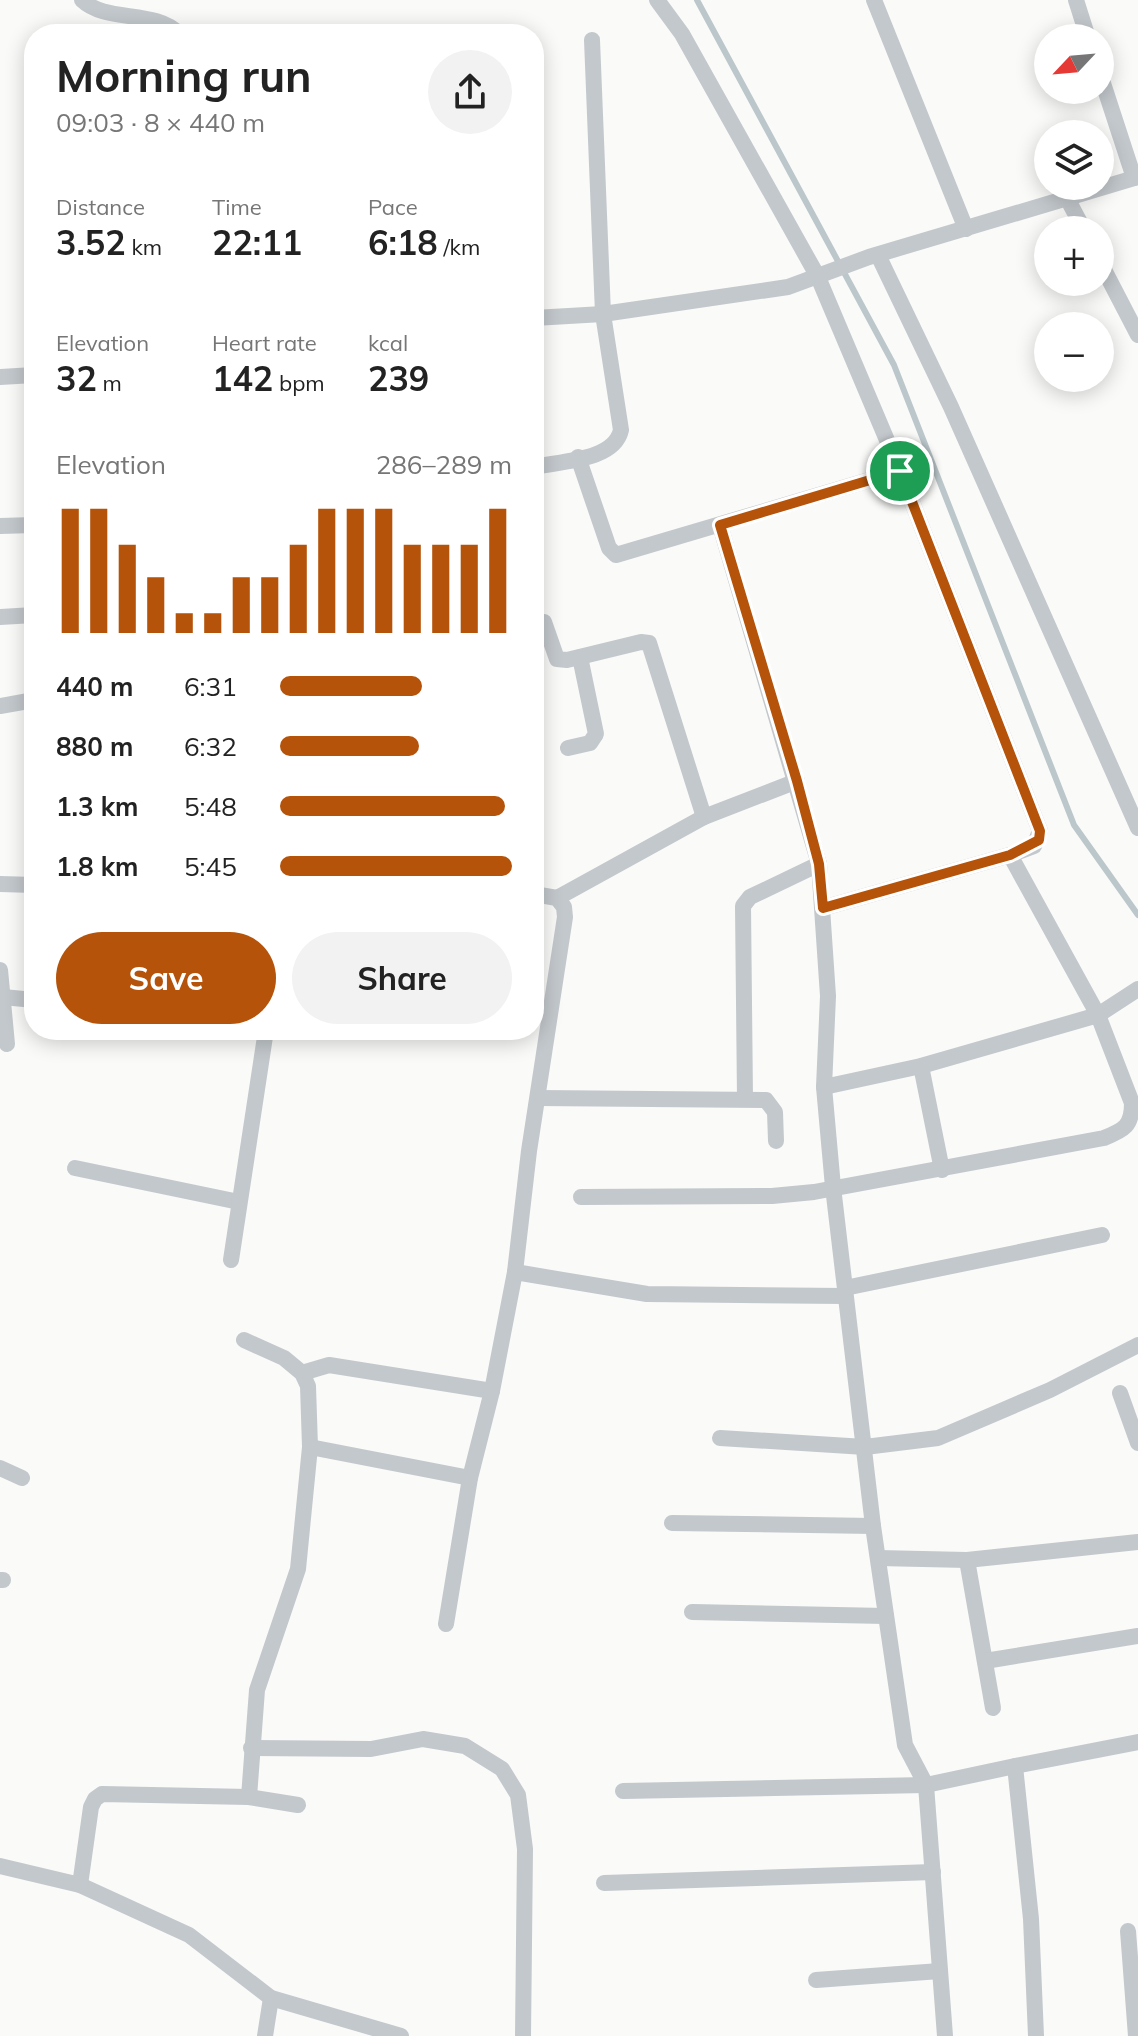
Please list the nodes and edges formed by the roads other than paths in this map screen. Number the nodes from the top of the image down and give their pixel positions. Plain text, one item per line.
1 (82, 0) edge
2 (657, 0) edge
3 (874, 0) edge
4 (1076, 0) edge
5 (161, 24) edge
6 (1084, 24) edge
7 (592, 40) dead end
8 (1110, 104) edge
9 (1136, 178) edge
10 (1114, 185) edge
11 (1068, 200) joint
12 (1077, 216) edge
13 (966, 229) junction
14 (873, 256) junction
15 (825, 274) junction
16 (1114, 289) edge
17 (603, 314) junction
18 (544, 317) edge
19 (1138, 335) edge
20 (24, 376) edge
21 (0, 377) edge
22 (578, 457) junction
23 (544, 465) edge
24 (900, 471) junction
25 (24, 525) edge
26 (720, 525) junction
27 (0, 526) edge
28 (24, 616) edge
29 (0, 617) edge
30 (544, 622) dead end
31 (580, 657) junction
32 (24, 702) edge
33 (0, 706) edge
34 (568, 748) dead end
35 (797, 781) junction
36 (704, 817) junction
37 (1138, 828) edge
38 (1010, 855) junction
39 (819, 864) junction
40 (0, 884) edge
41 (24, 885) edge
42 (544, 896) edge
43 (557, 898) junction
44 (823, 908) junction
45 (0, 970) edge
46 (1138, 989) edge
47 (3, 997) junction
48 (24, 999) edge
49 (1098, 1015) junction
50 (264, 1040) edge
51 (7, 1044) dead end
52 (921, 1066) junction
53 (824, 1087) junction
54 (538, 1098) junction
55 (745, 1099) junction
56 (776, 1141) dead end
57 (75, 1168) dead end
58 (942, 1170) junction
59 (833, 1187) junction
60 (581, 1197) dead end
61 (239, 1202) junction
62 (1102, 1235) dead end
63 (231, 1260) dead end
64 (515, 1272) junction
65 (844, 1292) junction
66 (244, 1340) dead end
67 (1138, 1345) edge
68 (302, 1373) junction
69 (492, 1391) junction
70 (1120, 1393) dead end
71 (720, 1438) dead end
72 (1138, 1443) edge
73 (310, 1447) junction
74 (865, 1447) junction
75 (0, 1468) edge
76 (22, 1478) dead end
77 (470, 1478) junction
78 (672, 1523) dead end
79 (873, 1526) junction
80 (1138, 1542) edge
81 (878, 1558) junction
82 (967, 1560) junction
83 (692, 1612) dead end
84 (886, 1616) junction
85 (446, 1624) dead end
86 (1138, 1636) edge
87 (985, 1661) junction
88 (993, 1708) dead end
89 (1138, 1742) edge
90 (251, 1748) junction
91 (1015, 1766) junction
92 (926, 1785) junction
93 (623, 1791) dead end
94 (249, 1797) junction
95 (298, 1805) dead end
96 (0, 1866) edge
97 (933, 1872) junction
98 (604, 1883) dead end
99 (80, 1885) junction
100 (1128, 1931) dead end
101 (940, 1971) junction
102 (816, 1980) dead end
103 (271, 1998) junction
104 (265, 2036) edge
105 (401, 2036) edge
106 (523, 2036) edge
107 (945, 2036) edge
108 (1036, 2036) edge
109 (1136, 2036) edge

1 - 5 street
2 - 15 street
3 - 13 street
4 - 6 street
7 - 17 street
8 - 9 street
9 - 10 street
11 - 12 street
11 - 13 street
13 - 14 street
14 - 15 street
14 - 37 street
15 - 17 street
15 - 24 street
16 - 19 street
17 - 18 street
17 - 22 street
20 - 21 street
22 - 23 street
22 - 26 street
24 - 26 street
24 - 38 street
25 - 27 street
26 - 35 street
28 - 29 street
30 - 31 street
31 - 34 street
31 - 36 street
32 - 33 street
35 - 36 street
35 - 39 street
36 - 43 street
38 - 44 street
38 - 49 street
39 - 44 street
39 - 55 street
40 - 41 street
42 - 43 street
43 - 54 street
44 - 53 street
45 - 47 street
46 - 49 street
47 - 48 street
47 - 51 street
49 - 52 street
49 - 58 street
50 - 61 street
52 - 53 street
52 - 58 street
53 - 59 street
54 - 55 street
54 - 64 street
55 - 56 street
57 - 61 street
58 - 59 street
59 - 60 street
59 - 65 street
61 - 63 street
62 - 65 street
64 - 65 street
64 - 69 street
65 - 74 street
66 - 68 street
67 - 74 street
68 - 69 street
68 - 73 street
69 - 77 street
70 - 72 street
71 - 74 street
73 - 77 street
73 - 90 street
74 - 79 street
75 - 76 street
77 - 85 street
78 - 79 street
79 - 81 street
80 - 82 street
81 - 82 street
81 - 84 street
82 - 87 street
83 - 84 street
84 - 92 street
86 - 87 street
87 - 88 street
89 - 91 street
90 - 94 street
90 - 106 street
91 - 92 street
91 - 108 street
92 - 93 street
92 - 97 street
94 - 95 street
94 - 99 street
96 - 99 street
97 - 98 street
97 - 101 street
99 - 103 street
100 - 109 street
101 - 102 street
101 - 107 street
103 - 104 street
103 - 105 street

